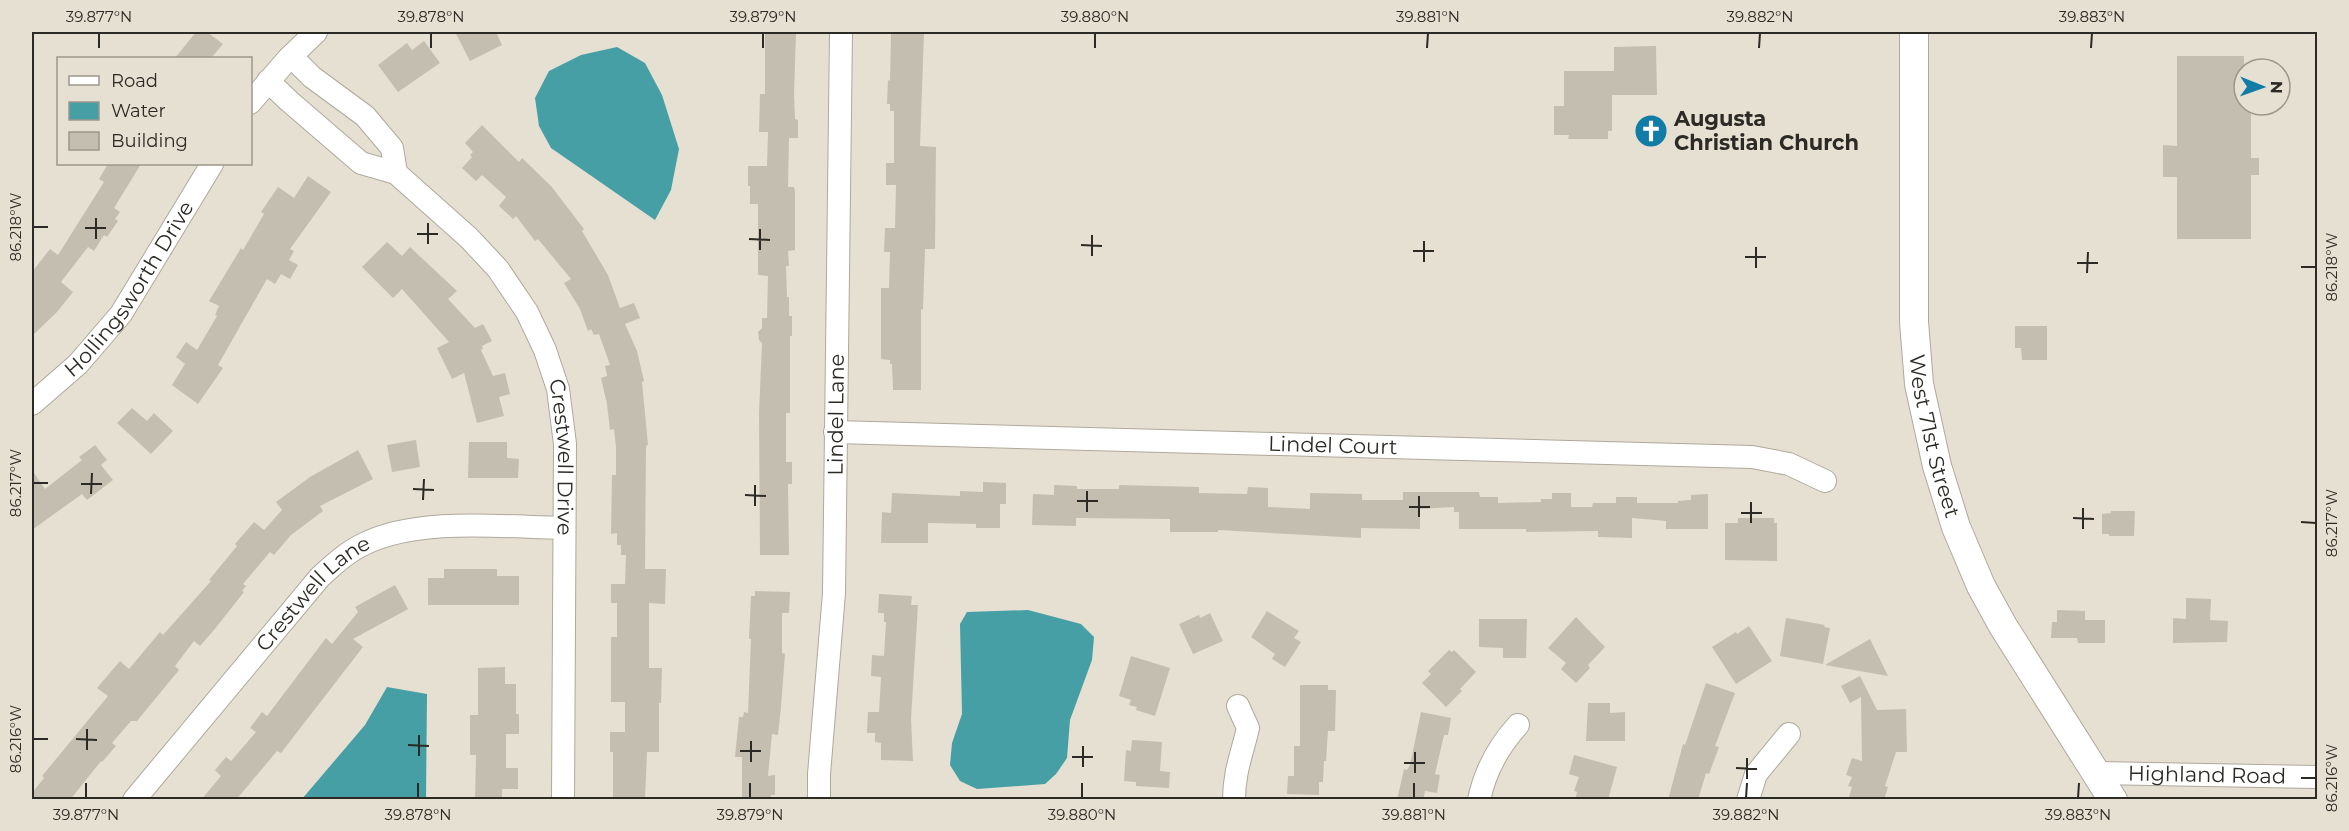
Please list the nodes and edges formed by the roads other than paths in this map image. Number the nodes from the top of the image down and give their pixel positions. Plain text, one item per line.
1 (316, 32) edge
2 (841, 32) edge
3 (1914, 32) edge
4 (291, 56) junction
5 (268, 81) junction
6 (252, 101) edge
7 (211, 165) edge
8 (396, 173) junction
9 (32, 404) edge
10 (835, 432) junction
11 (1826, 481) dead end
12 (564, 528) junction
13 (1238, 706) dead end
14 (1518, 725) dead end
15 (1789, 735) dead end
16 (2096, 773) junction
17 (2318, 777) edge
18 (134, 800) edge
19 (563, 800) edge
20 (819, 800) edge
21 (1234, 800) edge
22 (1479, 800) edge
23 (1748, 800) edge
24 (2113, 800) edge

1 - 4 street
2 - 10 street, Lindel Lane
3 - 16 main road, West 71st Street
4 - 5 street
4 - 8 street
5 - 6 street
5 - 8 street, Crestwell Drive
7 - 9 street, Hollingsworth Drive
8 - 12 street, Crestwell Drive
10 - 11 street, Lindel Court
10 - 20 street, Lindel Lane
12 - 18 street, Crestwell Lane
12 - 19 street, Crestwell Drive
13 - 21 street
14 - 22 street
15 - 23 street
16 - 17 street, Highland Road
16 - 24 main road, West 71st Street

